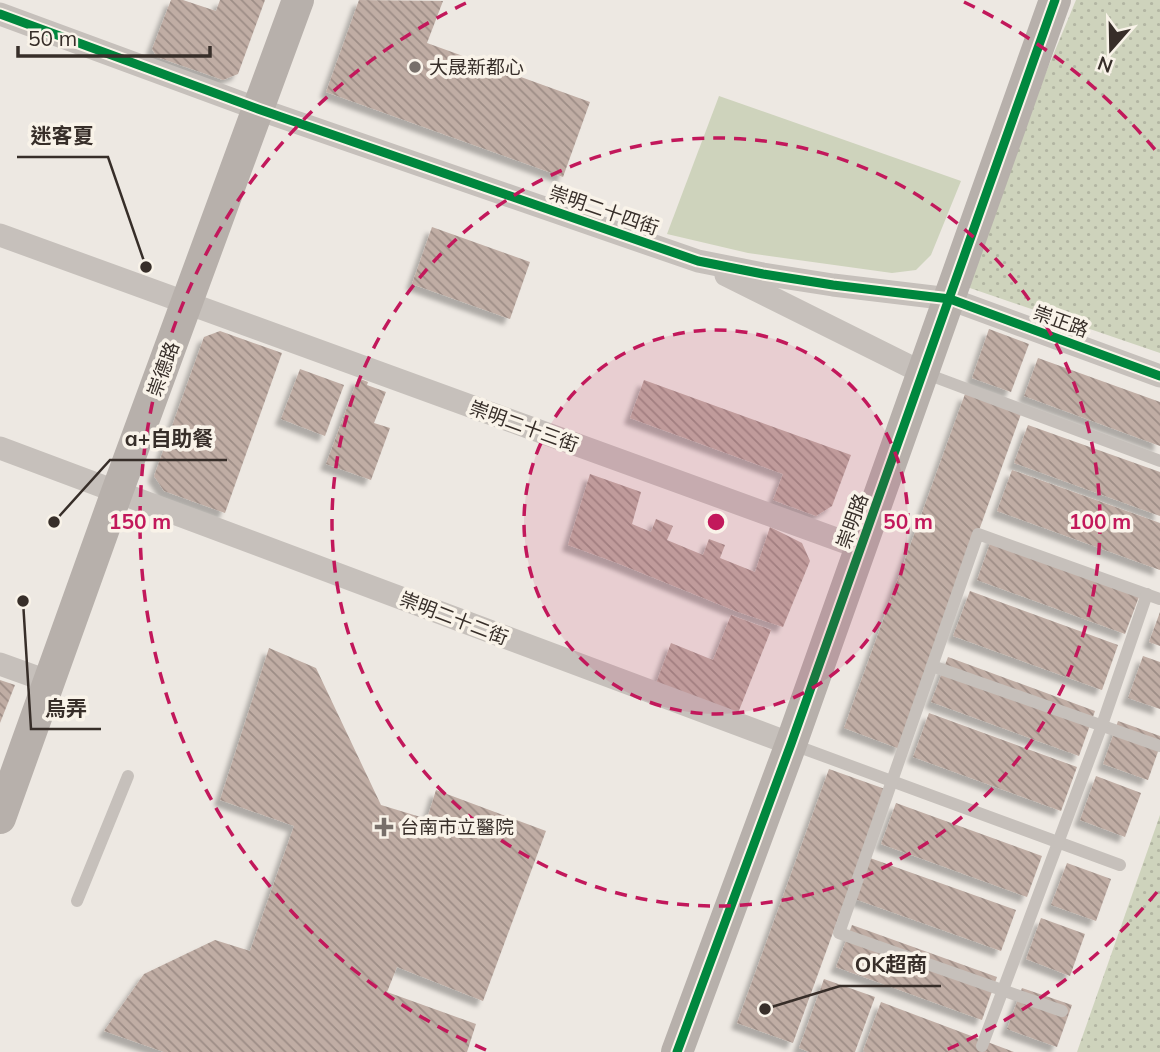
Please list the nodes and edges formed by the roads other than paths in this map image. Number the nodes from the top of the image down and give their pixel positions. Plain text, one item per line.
1 (298, 0) edge
2 (1055, 0) edge
3 (0, 14) edge
4 (258, 109) junction
5 (0, 235) edge
6 (698, 261) junction
7 (950, 299) junction
8 (188, 303) junction
9 (923, 373) junction
10 (1160, 376) edge
11 (0, 448) edge
12 (1160, 461) edge
13 (117, 492) junction
14 (861, 548) junction
15 (1147, 594) junction
16 (1160, 599) edge
17 (0, 664) edge
18 (932, 666) junction
19 (50, 682) junction
20 (1102, 725) junction
21 (791, 744) junction
22 (1160, 746) edge
23 (128, 776) dead end
24 (891, 781) junction
25 (0, 818) edge
26 (1058, 843) junction
27 (1120, 865) dead end
28 (76, 901) dead end
29 (1003, 991) junction
30 (1062, 1011) dead end
31 (982, 1046) dead end
32 (677, 1052) edge

1 - 4 street, 崇德路
2 - 7 street, 崇明路
3 - 4 street, 崇明二十四街
4 - 6 street, 崇明二十四街
4 - 8 street, 崇德路
5 - 8 street, 崇明二十三街
6 - 7 street, 崇明二十四街
6 - 9 street
7 - 9 street, 崇明路
7 - 10 street, 崇正路
8 - 13 street, 崇德路
8 - 14 street, 崇明二十三街
9 - 12 lane
9 - 14 street, 崇明路
11 - 13 street, 崇明二十二街
13 - 19 street, 崇德路
13 - 21 street, 崇明二十二街
14 - 21 street, 崇明路
15 - 16 lane
15 - 18 lane
15 - 20 lane
17 - 19 street
18 - 20 lane
18 - 24 lane
19 - 25 street, 崇德路
20 - 22 lane
20 - 26 lane
21 - 24 lane
21 - 32 street, 崇明路
23 - 28 lane
24 - 26 lane
24 - 29 lane
26 - 27 lane
26 - 29 lane
29 - 30 lane
29 - 31 lane

